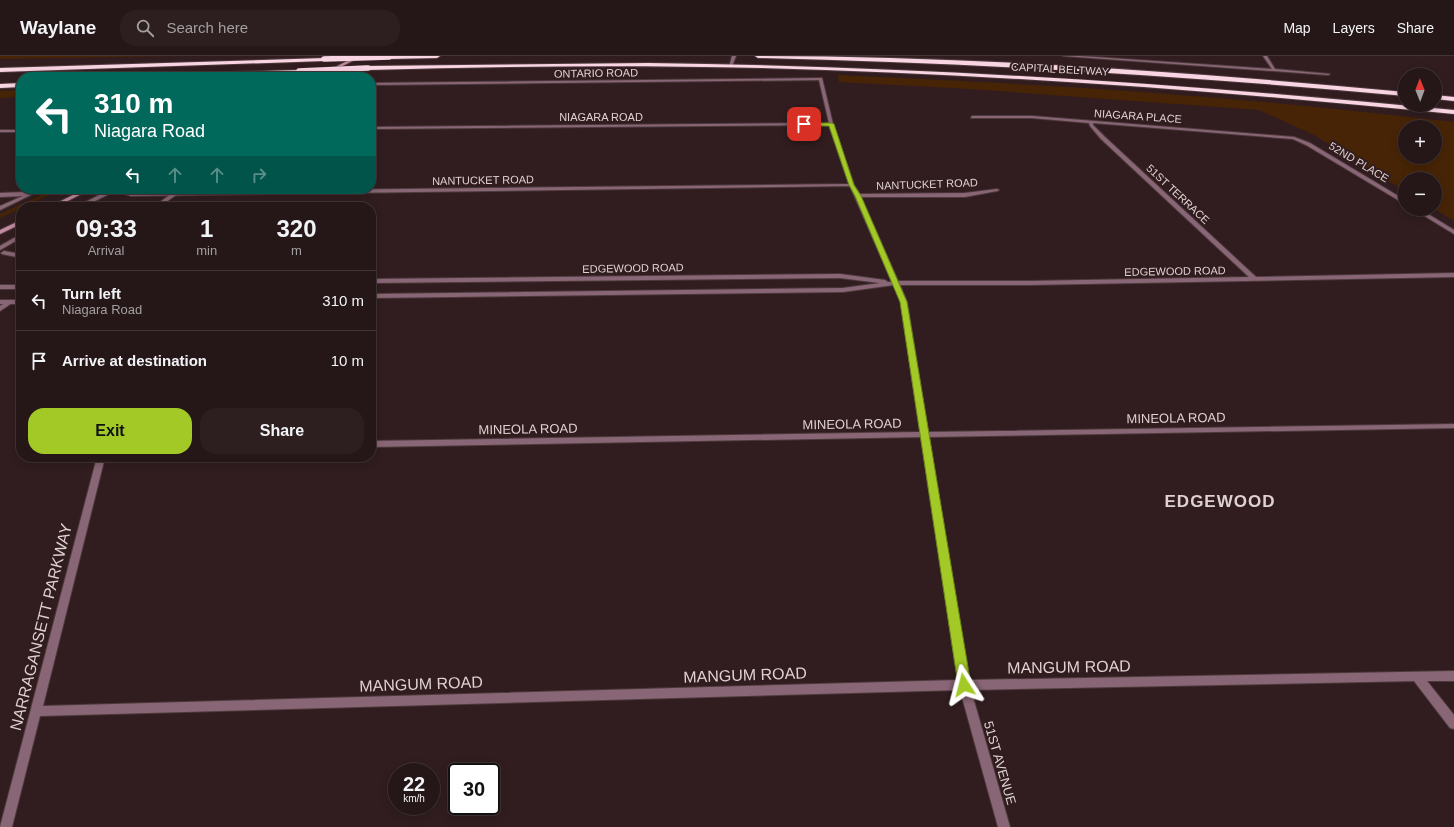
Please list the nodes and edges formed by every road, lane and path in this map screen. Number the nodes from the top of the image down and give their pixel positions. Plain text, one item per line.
1 (361, 56) edge
2 (437, 56) edge
3 (734, 56) edge
4 (758, 56) edge
5 (1065, 56) edge
6 (1266, 56) edge
7 (184, 64) junction
8 (0, 66) edge
9 (730, 66) junction
10 (0, 70) edge
11 (1274, 70) junction
12 (262, 72) edge
13 (328, 72) edge
14 (1328, 74) dead end
15 (820, 79) joint
16 (16, 80) edge
17 (0, 81) edge
18 (376, 84) edge
19 (16, 85) edge
20 (0, 86) edge
21 (1398, 93) edge
22 (1442, 98) edge
23 (1454, 99) edge
24 (1454, 112) edge
25 (972, 117) dead end
26 (1091, 121) junction
27 (831, 124) junction
28 (376, 128) edge
29 (0, 131) edge
30 (16, 131) edge
31 (1301, 141) joint
32 (852, 185) junction
33 (997, 190) dead end
34 (376, 191) edge
35 (29, 194) joint
36 (79, 194) edge
37 (105, 194) edge
38 (131, 194) edge
39 (174, 194) joint
40 (0, 195) edge
41 (858, 196) junction
42 (1398, 198) edge
43 (62, 202) edge
44 (89, 202) edge
45 (163, 202) edge
46 (0, 208) edge
47 (1428, 216) edge
48 (16, 224) edge
49 (0, 232) edge
50 (1454, 232) edge
51 (16, 239) edge
52 (0, 248) edge
53 (2, 252) edge
54 (16, 255) edge
55 (1454, 275) edge
56 (1255, 279) junction
57 (376, 281) edge
58 (896, 283) junction
59 (0, 287) edge
60 (16, 287) edge
61 (376, 296) edge
62 (0, 302) edge
63 (10, 302) junction
64 (16, 302) edge
65 (0, 309) edge
66 (1454, 426) edge
67 (926, 435) junction
68 (376, 444) edge
69 (100, 462) edge
70 (1454, 676) edge
71 (1417, 677) junction
72 (964, 685) junction
73 (36, 712) junction
74 (1454, 724) edge
75 (6, 827) edge
76 (1004, 827) edge

1 - 13 street
2 - 7 highway, bridge
3 - 9 street
4 - 21 highway, CAPITAL BELTWAY
5 - 11 street
6 - 11 street
7 - 8 highway
7 - 10 highway
9 - 12 highway, CAPITAL BELTWAY, bridge
9 - 24 highway, CAPITAL BELTWAY
11 - 14 street
15 - 18 street, ONTARIO ROAD
15 - 27 street, 51ST AVENUE
16 - 17 highway
19 - 20 highway
22 - 23 highway
25 - 26 street, NIAGARA PLACE
26 - 31 street, NIAGARA PLACE
26 - 56 street, 51ST TERRACE
27 - 28 street, NIAGARA ROAD
27 - 32 street, 51ST AVENUE
29 - 30 street
31 - 42 street, 52ND PLACE
32 - 34 street, NANTUCKET ROAD
32 - 41 street, 51ST AVENUE
33 - 41 street, NANTUCKET ROAD
35 - 40 street
35 - 46 street
36 - 43 street
37 - 44 street
38 - 39 street, NANTUCKET ROAD
39 - 45 street
41 - 58 street, 51ST AVENUE
47 - 50 street
48 - 49 street
51 - 52 street
53 - 54 street
55 - 56 street, EDGEWOOD ROAD
56 - 58 street, EDGEWOOD ROAD
57 - 58 street, EDGEWOOD ROAD
58 - 61 street, EDGEWOOD ROAD
58 - 67 street, 51ST AVENUE
59 - 60 street
62 - 63 street
63 - 64 street
63 - 65 street
66 - 67 street, MINEOLA ROAD
67 - 68 street, MINEOLA ROAD
67 - 72 street, 51ST AVENUE
69 - 73 street, NARRAGANSETT PARKWAY
70 - 71 street, MANGUM ROAD
71 - 72 street, MANGUM ROAD
71 - 74 street
72 - 73 street, MANGUM ROAD
72 - 76 street, 51ST AVENUE
73 - 75 street, NARRAGANSETT PARKWAY

